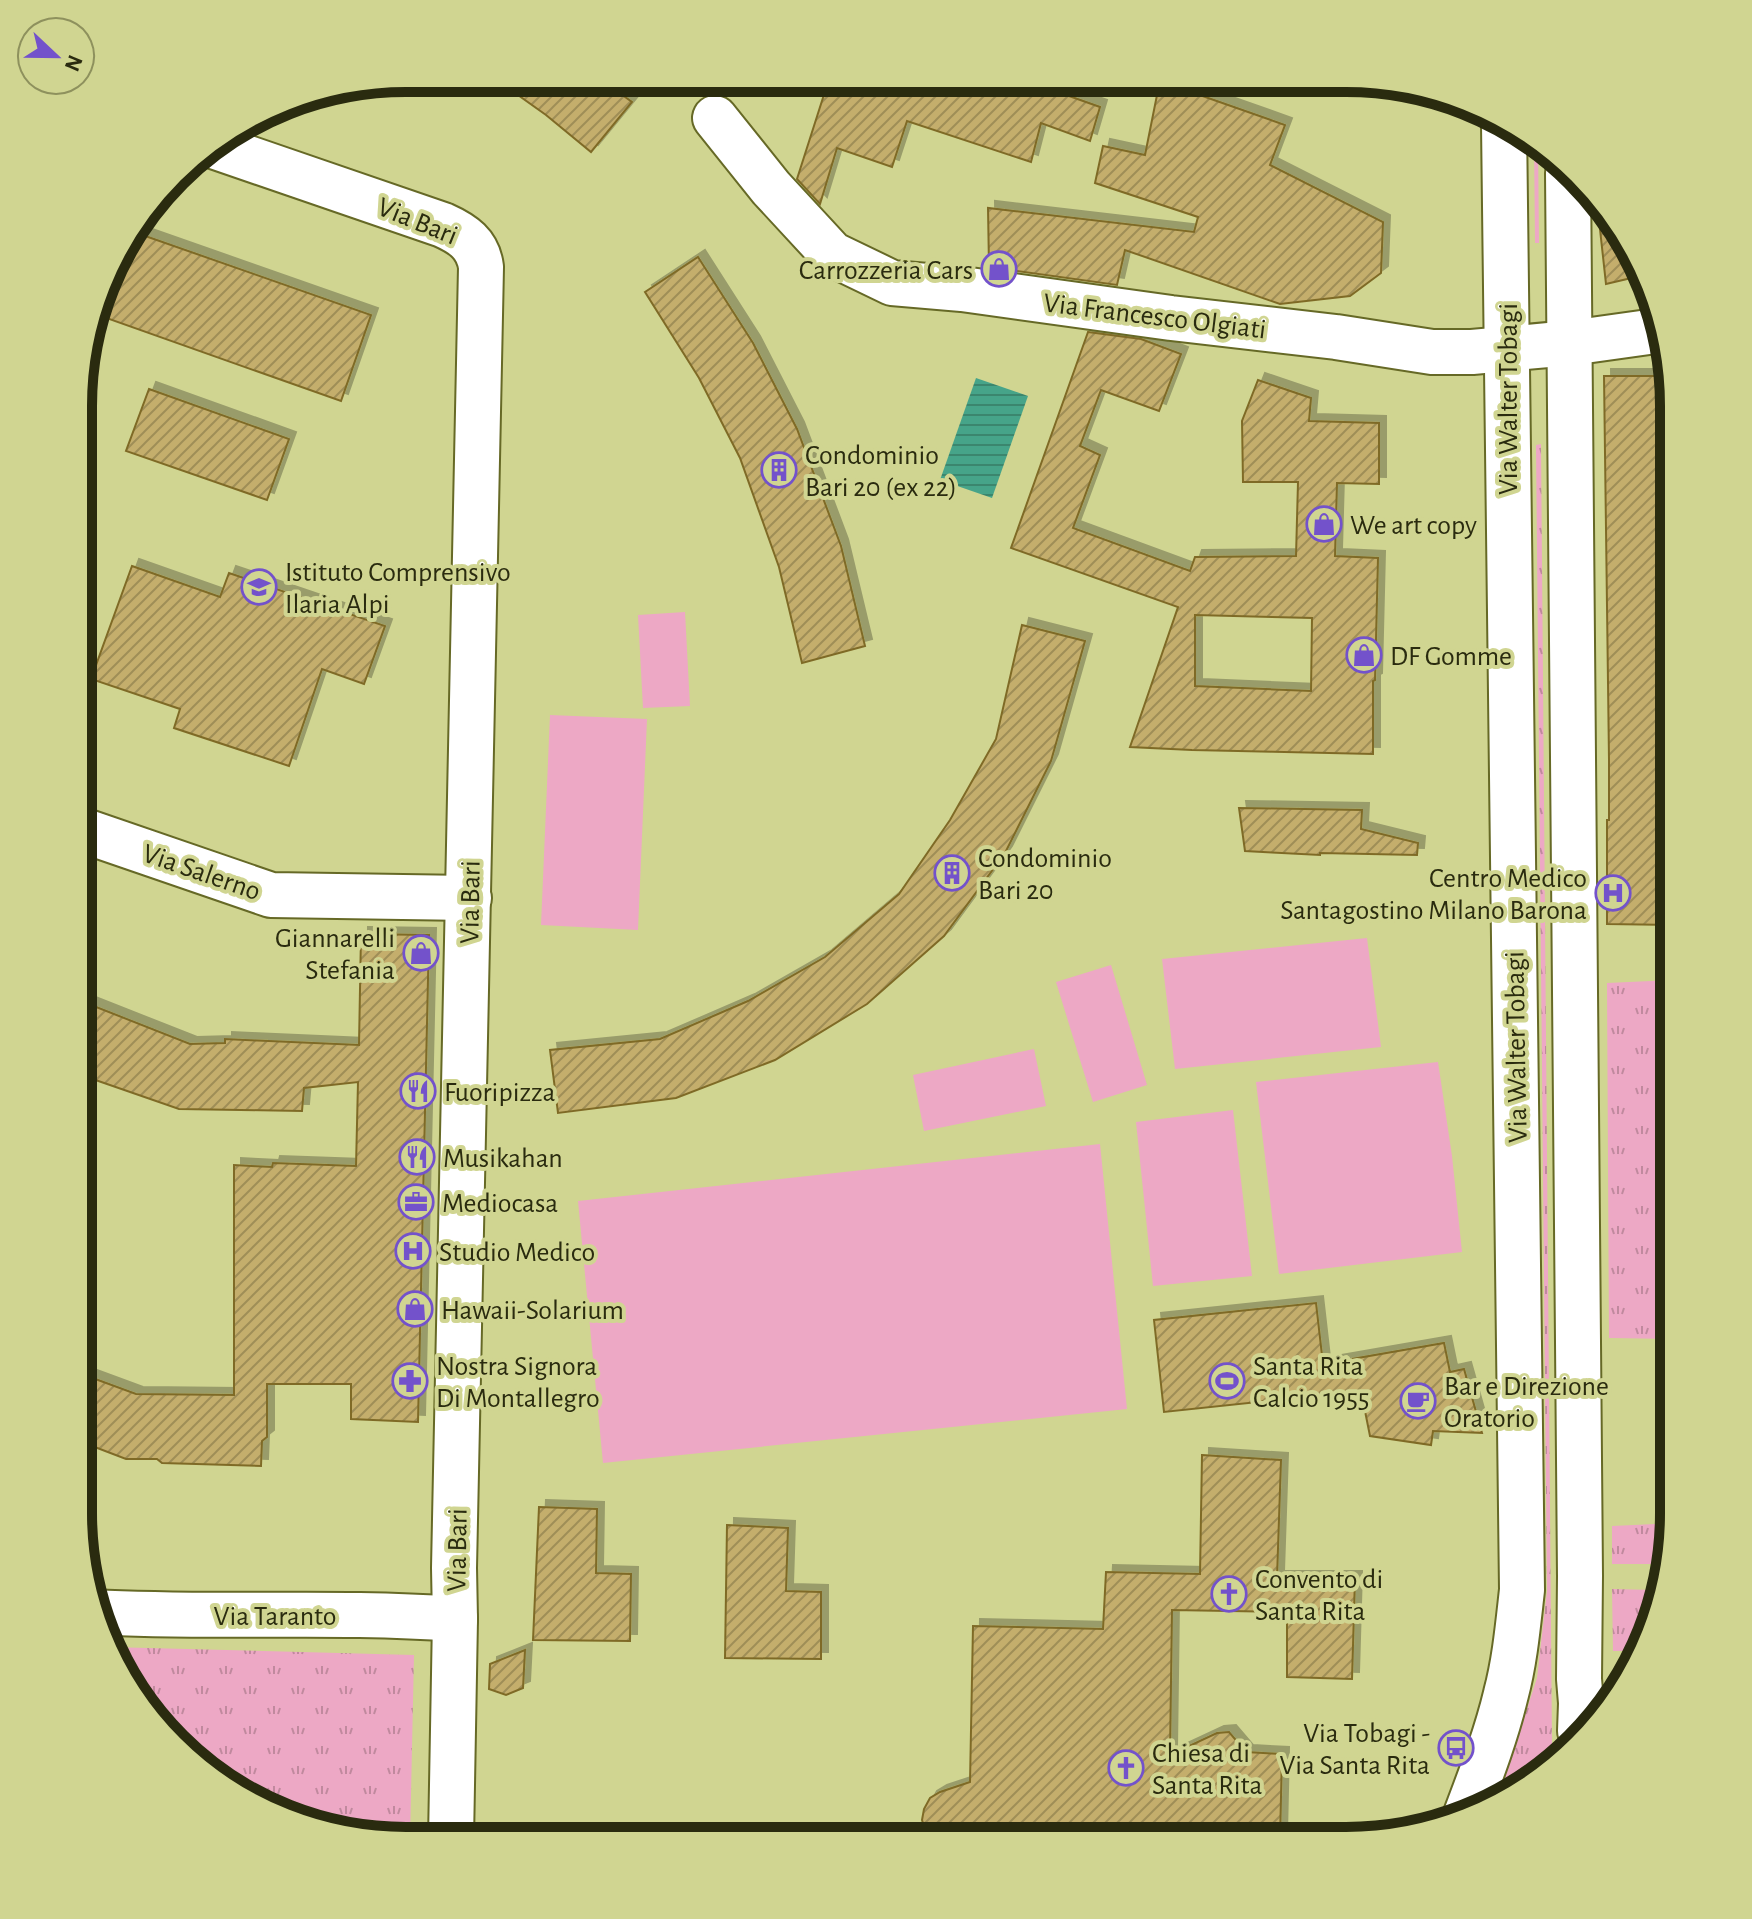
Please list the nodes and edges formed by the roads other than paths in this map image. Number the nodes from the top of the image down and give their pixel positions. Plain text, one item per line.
1 (715, 118) dead end
2 (1504, 135) edge
3 (224, 150) edge
4 (1572, 188) edge
5 (1651, 332) edge
6 (1570, 343) junction
7 (1507, 348) junction
8 (92, 833) edge
9 (469, 898) junction
10 (109, 1613) edge
11 (455, 1619) junction
12 (1584, 1718) edge
13 (1471, 1801) edge
14 (451, 1827) edge

1 - 7 street, Via Francesco Olgiati
2 - 7 street, Via Walter Tobagi
3 - 9 street, Via Bari
4 - 6 street, Via Walter Tobagi
5 - 6 street, Via Francesco Olgiati
6 - 7 street, Via Francesco Olgiati
6 - 12 street, Via Walter Tobagi
7 - 13 street, Via Walter Tobagi
8 - 9 street, Via Salerno
9 - 11 street, Via Bari
10 - 11 street, Via Taranto
11 - 14 street, Via Bari

